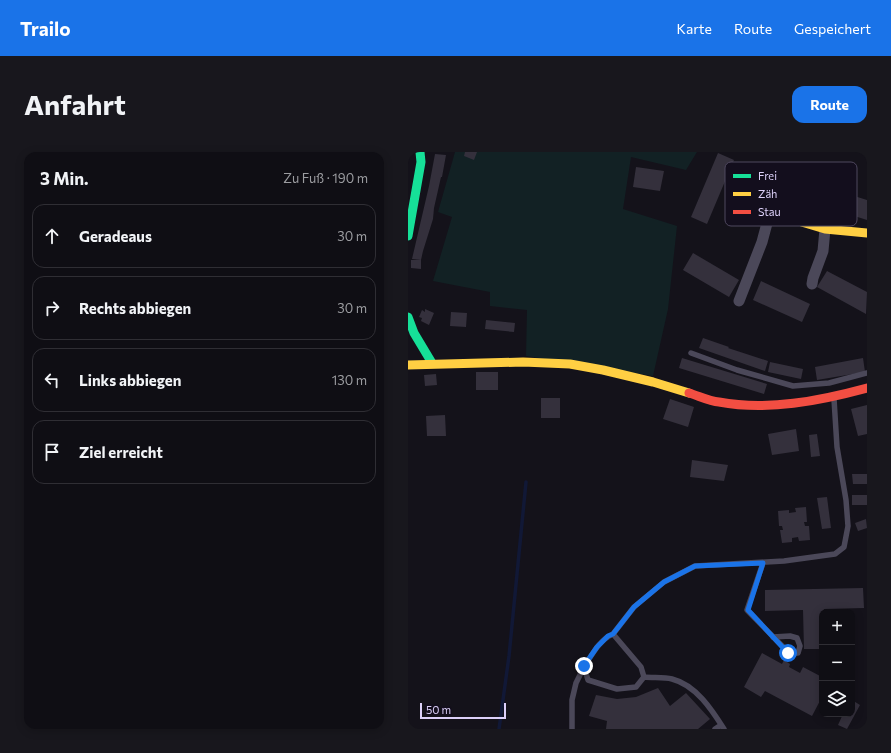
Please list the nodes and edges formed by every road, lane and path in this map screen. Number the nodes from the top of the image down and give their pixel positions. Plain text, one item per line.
1 (420, 152) edge
2 (766, 226) edge
3 (815, 226) edge
4 (825, 229) junction
5 (867, 233) edge
6 (408, 236) edge
7 (812, 284) dead end
8 (739, 301) dead end
9 (408, 317) edge
10 (691, 353) dead end
11 (432, 363) junction
12 (408, 365) edge
13 (867, 373) edge
14 (867, 388) edge
15 (834, 397) junction
16 (763, 563) junction
17 (613, 634) junction
18 (773, 637) junction
19 (584, 666) junction
20 (644, 677) junction
21 (722, 727) edge
22 (572, 729) edge
23 (715, 729) edge

1 - 6 main road
2 - 8 street
3 - 4 main road
4 - 5 main road
4 - 7 street
9 - 11 main road
10 - 13 lane
11 - 12 main road
11 - 15 main road
14 - 15 main road
15 - 16 lane
16 - 17 lane
16 - 18 lane
17 - 19 lane
17 - 20 lane
18 - 18 lane
19 - 20 lane
19 - 22 lane
20 - 21 lane
21 - 23 lane

